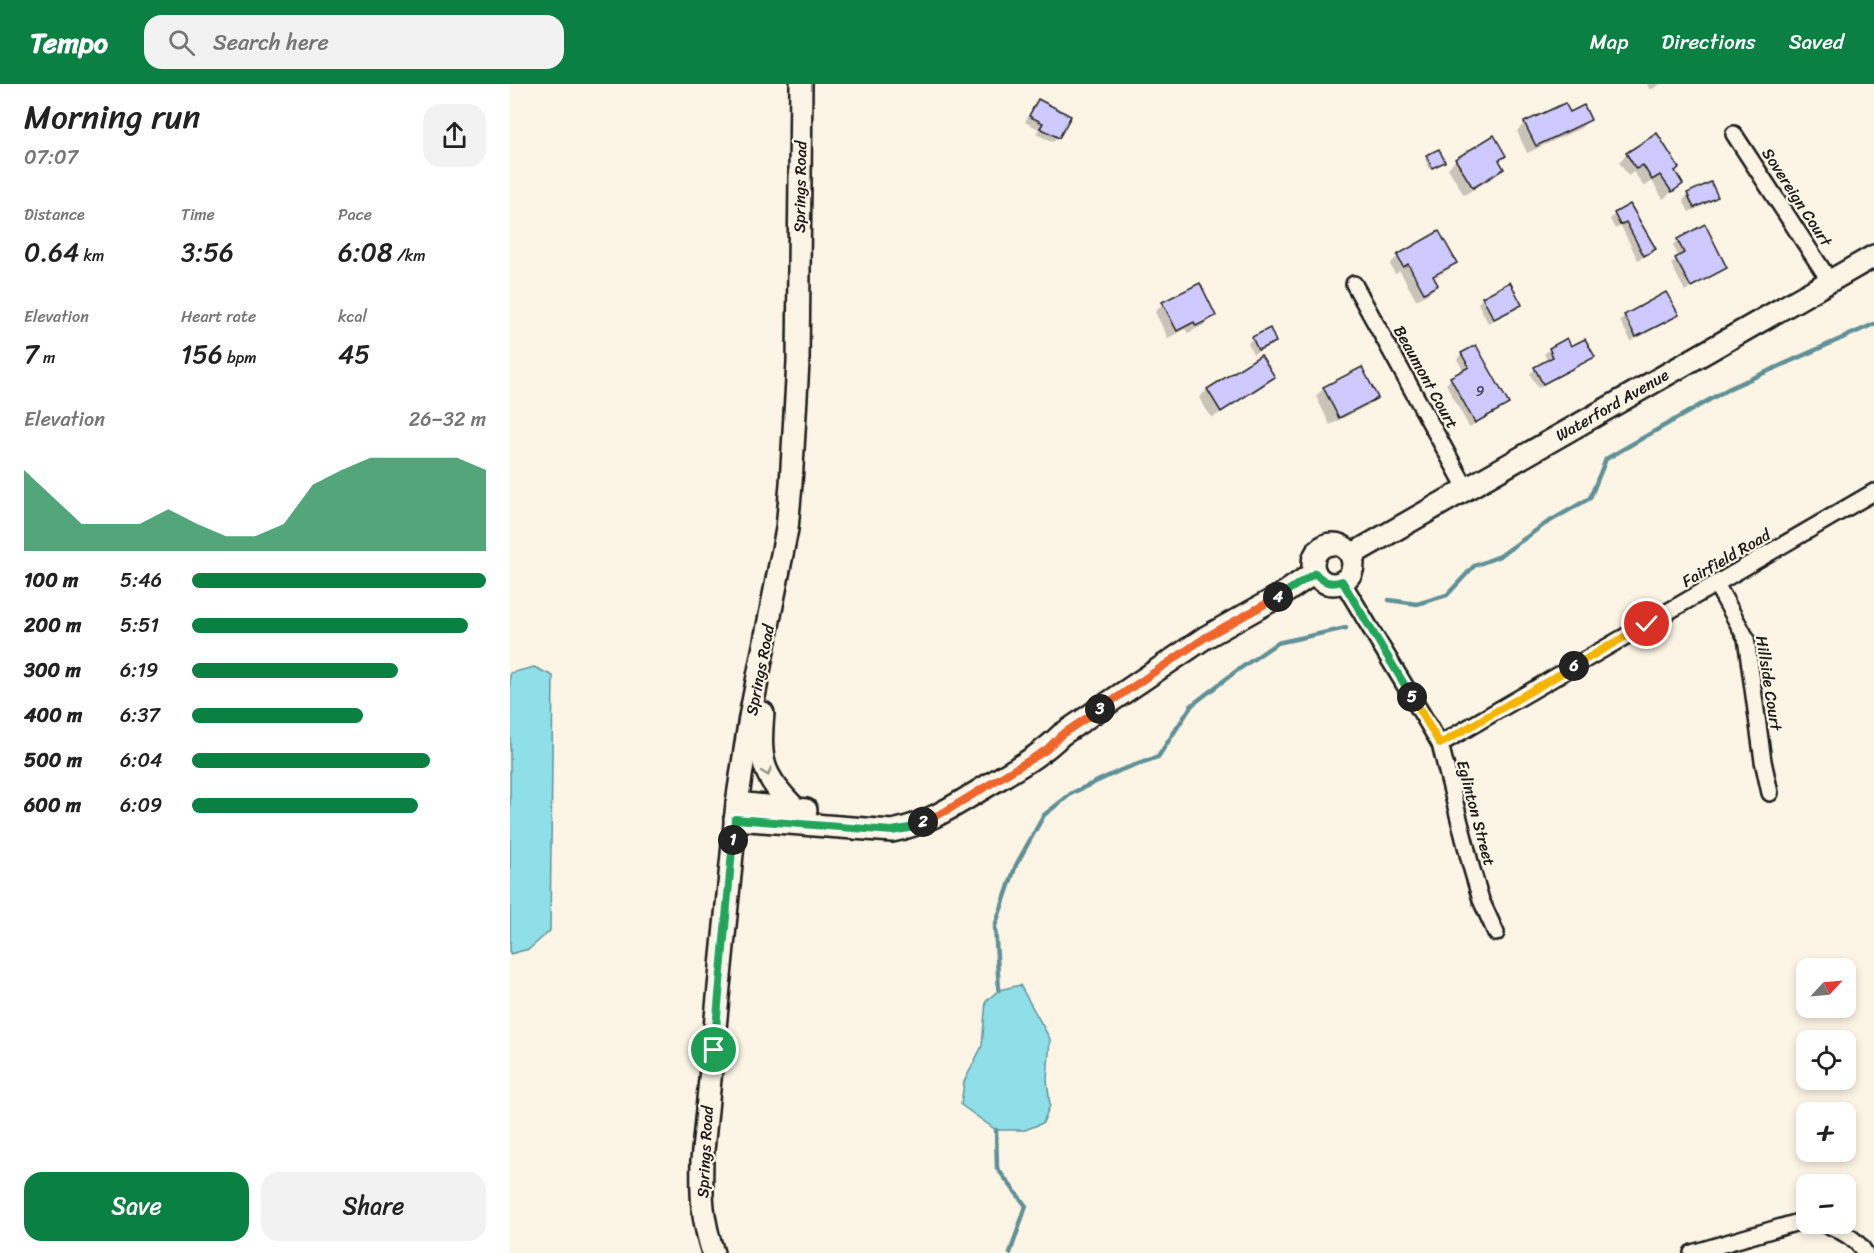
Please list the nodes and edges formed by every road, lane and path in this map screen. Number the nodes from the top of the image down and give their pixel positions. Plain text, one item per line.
1 (801, 84) edge
2 (1734, 134) dead end
3 (1874, 256) edge
4 (1829, 280) junction
5 (1354, 284) dead end
6 (791, 488) junction
7 (1466, 488) junction
8 (1874, 492) edge
9 (1351, 555) junction
10 (1315, 573) junction
11 (1342, 581) junction
12 (1716, 584) junction
13 (1061, 735) junction
14 (1440, 744) junction
15 (1770, 793) dead end
16 (796, 809) junction
17 (736, 811) junction
18 (1496, 933) dead end
19 (1796, 1223) edge
20 (1845, 1234) edge
21 (713, 1253) edge
22 (1692, 1253) edge
23 (1865, 1253) edge

1 - 6 street, Springs Road
2 - 4 street, Sovereign Court
3 - 4 street, Waterford Avenue
4 - 7 street, Waterford Avenue
5 - 7 street, Beaumont Court
6 -> 16 street
6 - 17 street, Springs Road
7 - 9 street, Waterford Avenue
8 - 12 street, Fairfield Road
9 - 10 street
9 - 11 street
10 - 11 street
10 - 13 street
11 - 14 street, Eglinton Street
12 - 14 street, Fairfield Road
12 - 15 street, Hillside Court
13 - 16 street
13 - 17 street
14 - 18 street, Eglinton Street
16 - 17 street
17 - 21 street, Springs Road
19 - 22 street
20 - 23 street

